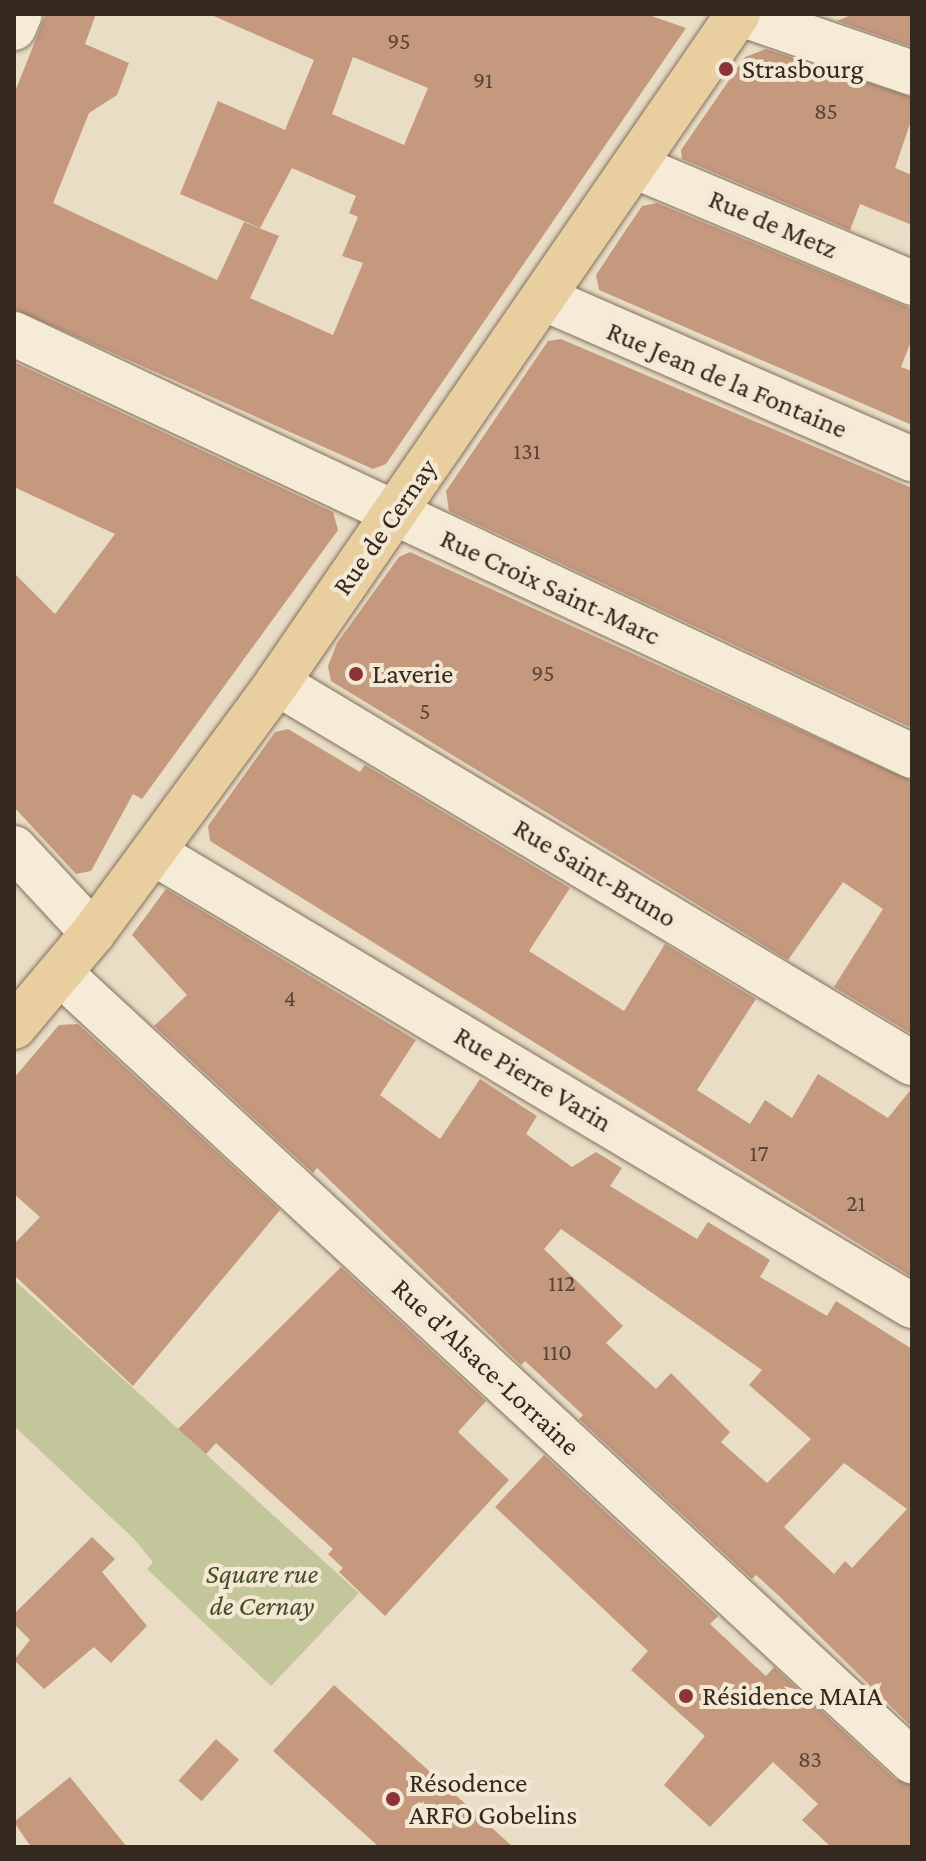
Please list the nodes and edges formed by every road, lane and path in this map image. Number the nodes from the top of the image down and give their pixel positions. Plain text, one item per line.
1 (20, 14) edge
2 (740, 14) edge
3 (14, 28) edge
4 (912, 73) edge
5 (634, 166) junction
6 (912, 283) edge
7 (543, 298) junction
8 (14, 334) edge
9 (912, 459) edge
10 (394, 514) junction
11 (277, 683) junction
12 (912, 756) edge
13 (14, 848) edge
14 (154, 853) junction
15 (93, 933) junction
16 (60, 973) junction
17 (14, 1027) edge
18 (912, 1063) edge
19 (912, 1306) edge
20 (912, 1761) edge

1 - 3 street
2 - 4 street
2 - 5 main road, Rue de Cernay
5 - 6 street, Rue de Metz
5 - 7 main road, Rue de Cernay
7 - 9 street, Rue Jean de la Fontaine
7 - 10 main road, Rue de Cernay
8 - 10 street, Rue Croix Saint-Marc
10 - 11 main road, Rue de Cernay
10 - 12 street, Rue Croix Saint-Marc
11 - 14 main road, Rue de Cernay
11 - 18 street, Rue Saint-Bruno
13 - 15 street
14 - 15 main road, Rue de Cernay
14 - 19 street, Rue Pierre Varin
15 - 16 main road, Rue de Cernay
16 - 17 main road, Rue de Cernay
16 - 20 street, Rue d'Alsace-Lorraine

